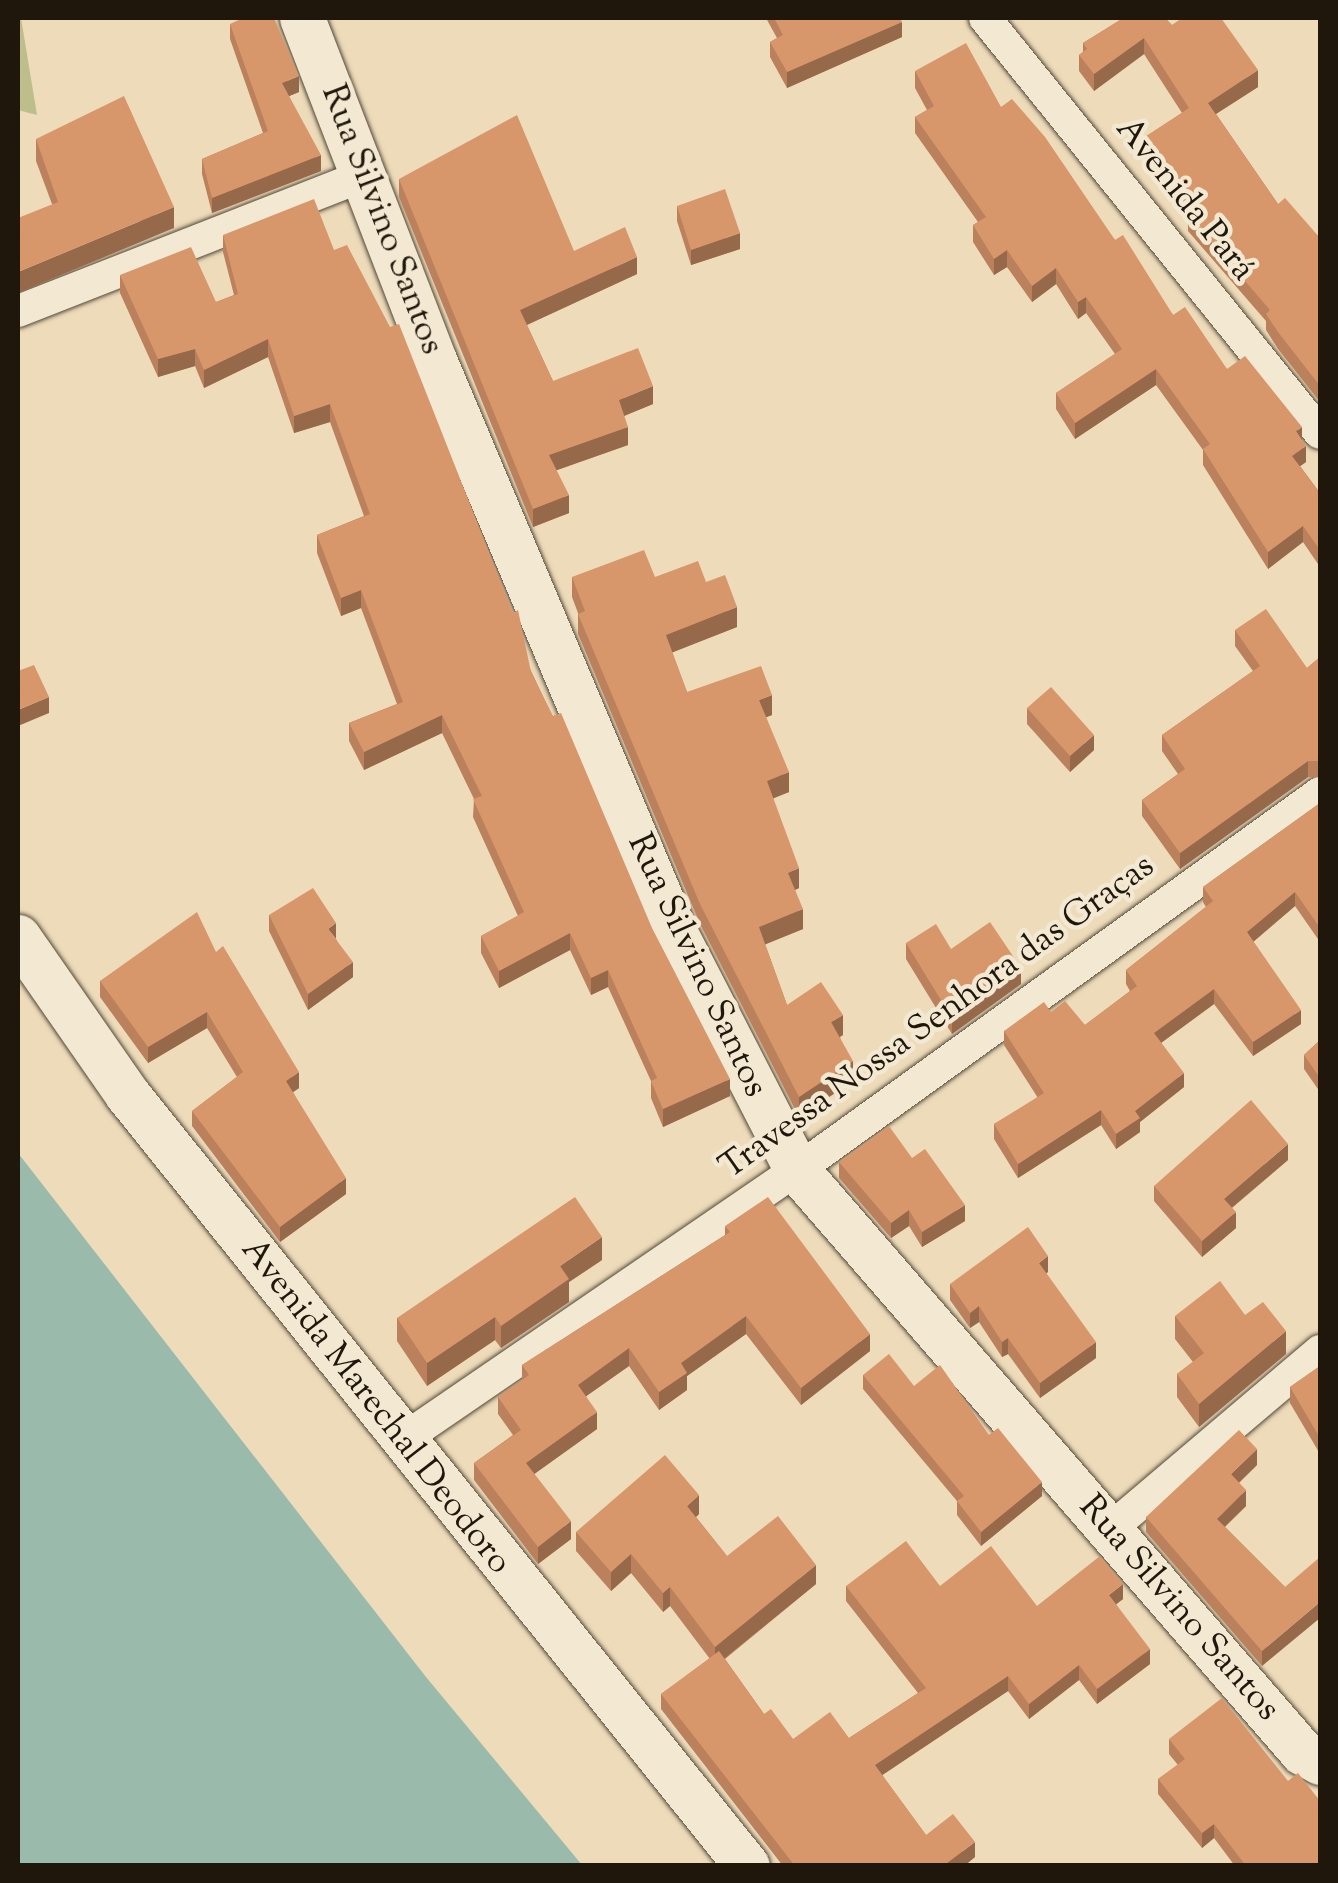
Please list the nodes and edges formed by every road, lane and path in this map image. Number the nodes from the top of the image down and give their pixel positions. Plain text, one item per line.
1 (302, 18) edge
2 (985, 18) edge
3 (365, 175) junction
4 (18, 310) edge
5 (1320, 433) edge
6 (1320, 793) edge
7 (18, 937) edge
8 (797, 1170) junction
9 (1320, 1351) edge
10 (402, 1440) junction
11 (1109, 1530) junction
12 (1314, 1763) edge
13 (747, 1866) edge

1 - 3 street, Rua Silvino Santos
2 - 5 street, Avenida Pará
3 - 4 street
3 - 8 street, Rua Silvino Santos
6 - 8 street, Travessa Nossa Senhora das Graças
7 - 10 street, Avenida Marechal Deodoro
8 - 10 street, Travessa Nossa Senhora das Graças
8 - 11 street, Rua Silvino Santos
9 - 11 street
10 - 13 street, Avenida Marechal Deodoro
11 - 12 street, Rua Silvino Santos

